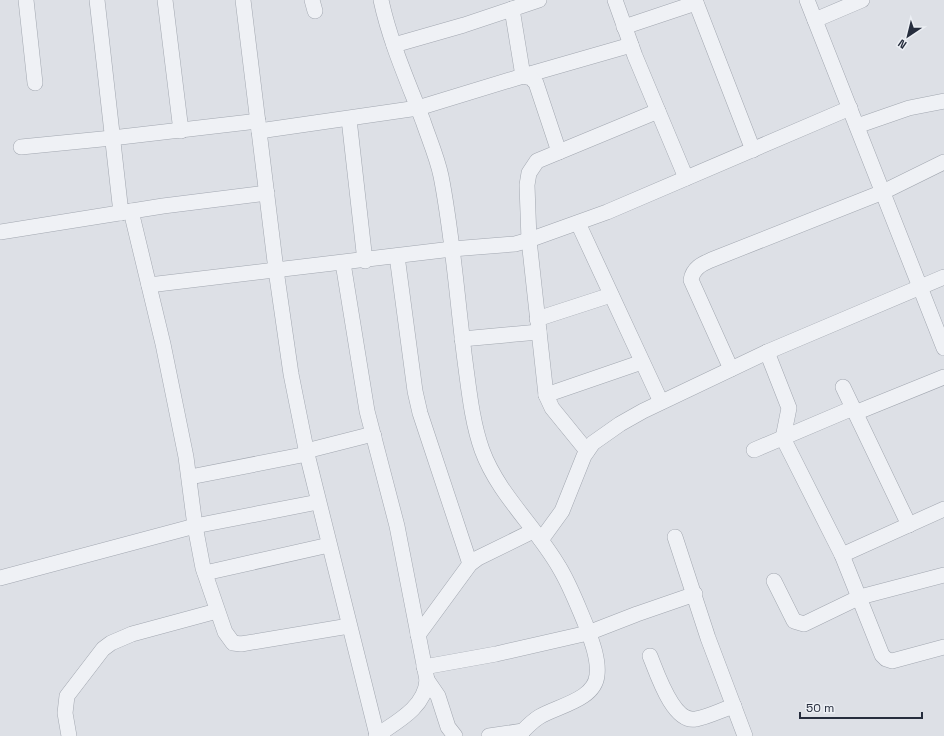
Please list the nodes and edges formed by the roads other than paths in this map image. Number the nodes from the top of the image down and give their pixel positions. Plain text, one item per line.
1 (26, 0) edge
2 (97, 0) edge
3 (165, 0) edge
4 (243, 0) edge
5 (381, 0) edge
6 (539, 0) edge
7 (614, 0) edge
8 (808, 0) edge
9 (862, 0) edge
10 (695, 2) edge
11 (512, 9) junction
12 (815, 20) junction
13 (624, 27) junction
14 (631, 44) junction
15 (394, 45) junction
16 (523, 76) junction
17 (35, 83) dead end
18 (944, 101) edge
19 (418, 108) junction
20 (850, 108) junction
21 (658, 111) junction
22 (349, 119) junction
23 (258, 126) junction
24 (857, 126) junction
25 (181, 130) junction
26 (112, 138) junction
27 (21, 146) dead end
28 (753, 150) junction
29 (559, 152) junction
30 (944, 162) edge
31 (686, 178) junction
32 (883, 192) junction
33 (266, 193) junction
34 (126, 212) junction
35 (578, 223) junction
36 (0, 232) edge
37 (529, 240) junction
38 (452, 249) junction
39 (397, 256) junction
40 (365, 261) junction
41 (343, 263) junction
42 (276, 270) junction
43 (944, 277) edge
44 (149, 285) junction
45 (920, 287) junction
46 (611, 295) junction
47 (938, 315) edge
48 (538, 326) junction
49 (462, 339) junction
50 (944, 348) edge
51 (767, 352) junction
52 (642, 362) junction
53 (731, 369) junction
54 (944, 377) edge
55 (843, 387) dead end
56 (546, 395) junction
57 (661, 402) junction
58 (854, 410) junction
59 (374, 436) junction
60 (783, 438) junction
61 (754, 450) dead end
62 (587, 451) junction
63 (306, 453) junction
64 (190, 477) junction
65 (318, 502) junction
66 (944, 509) edge
67 (909, 525) junction
68 (195, 526) junction
69 (537, 535) junction
70 (675, 537) dead end
71 (329, 545) junction
72 (842, 555) junction
73 (470, 564) junction
74 (205, 573) junction
75 (944, 575) edge
76 (0, 578) edge
77 (774, 581) dead end
78 (695, 594) junction
79 (860, 597) junction
80 (218, 611) junction
81 (349, 626) junction
82 (588, 633) junction
83 (418, 635) junction
84 (944, 647) edge
85 (650, 656) dead end
86 (425, 674) junction
87 (734, 706) junction
88 (520, 733) edge
89 (69, 736) edge
90 (376, 736) edge
91 (455, 736) edge
92 (489, 736) edge
93 (745, 736) edge

1 - 17 street
2 - 26 street
3 - 25 street
4 - 23 street
5 - 15 street
6 - 11 street
7 - 13 street
8 - 12 street
9 - 12 street
10 - 13 street
10 - 28 street
11 - 15 street
11 - 16 street
12 - 20 street
13 - 14 street
14 - 16 street
14 - 21 street
15 - 19 street
16 - 19 street
16 - 29 street
18 - 24 street
19 - 22 street
19 - 38 street
20 - 24 street
20 - 28 street
21 - 29 street
21 - 31 street
22 - 23 street
22 - 40 street
23 - 25 street
23 - 33 street
24 - 32 street
25 - 26 street
26 - 27 street
26 - 34 street
28 - 31 street
29 - 37 street
30 - 32 street
31 - 35 street
32 - 45 street
32 - 53 street
33 - 34 street
33 - 42 street
34 - 36 street
34 - 44 street
35 - 37 street
35 - 46 street
37 - 38 street
37 - 48 street
38 - 39 street
38 - 49 street
39 - 40 street
39 - 73 street
40 - 41 street
41 - 42 street
41 - 59 street
42 - 44 street
42 - 63 street
43 - 45 street
44 - 64 street
45 - 47 street
45 - 51 street
46 - 48 street
46 - 52 street
47 - 50 street
48 - 49 street
48 - 56 street
49 - 69 street
51 - 53 street
51 - 60 street
52 - 56 street
52 - 57 street
53 - 57 street
54 - 58 street
55 - 58 street
56 - 62 street
57 - 62 street
58 - 60 street
58 - 67 street
59 - 63 street
59 - 83 street
60 - 61 street
60 - 72 street
62 - 69 street
63 - 64 street
63 - 65 street
64 - 68 street
65 - 68 street
65 - 71 street
66 - 67 street
67 - 72 street
68 - 74 street
68 - 76 street
69 - 73 street
69 - 82 street
70 - 78 street
71 - 74 street
71 - 81 street
72 - 79 street
73 - 83 street
74 - 80 street
75 - 79 street
77 - 79 street
78 - 82 street
78 - 87 street
79 - 84 street
80 - 81 street
80 - 89 street
81 - 90 street
82 - 86 street
82 - 88 street
83 - 86 street
85 - 87 street
86 - 90 street
86 - 91 street
87 - 93 street
88 - 92 street

